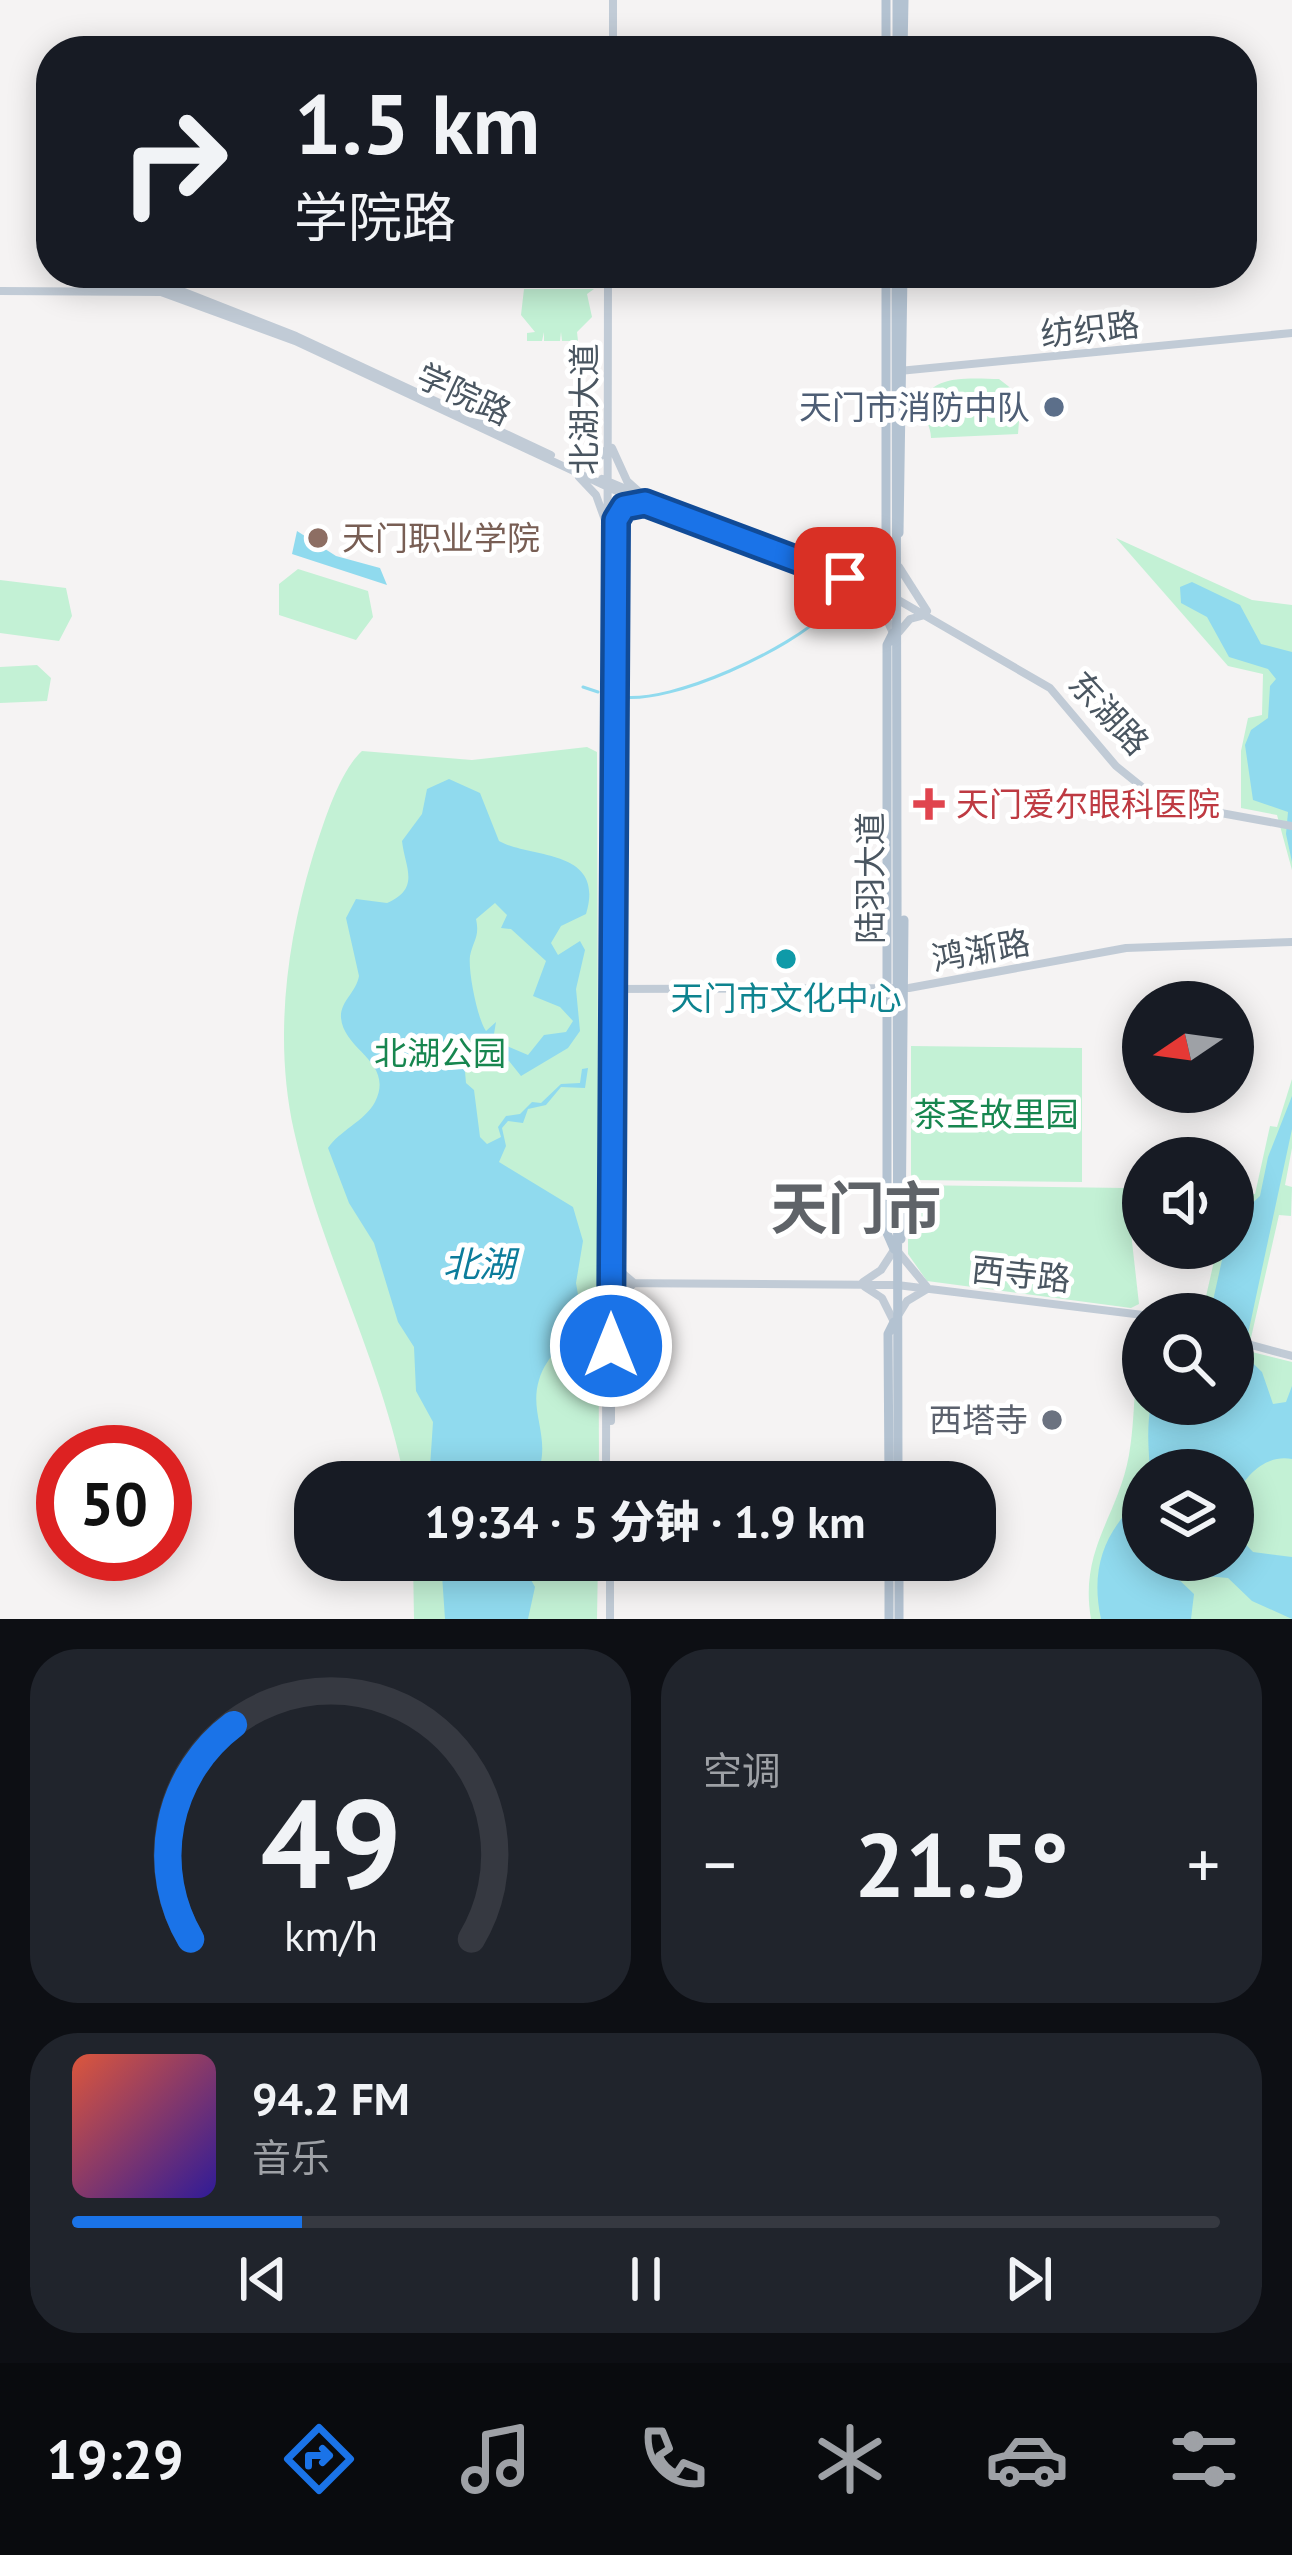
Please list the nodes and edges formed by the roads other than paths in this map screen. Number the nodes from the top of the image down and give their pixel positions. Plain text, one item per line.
1 (611, 0) edge
2 (895, 0) edge
3 (611, 36) edge
4 (895, 36) edge
5 (895, 36) edge
6 (610, 288) edge
7 (894, 288) edge
8 (894, 288) edge
9 (0, 289) edge
10 (1292, 333) edge
11 (894, 371) junction
12 (610, 448) junction
13 (574, 469) junction
14 (610, 485) junction
15 (645, 501) junction
16 (610, 532) junction
17 (895, 560) junction
18 (857, 581) junction
19 (895, 595) junction
20 (927, 613) junction
21 (895, 636) junction
22 (1292, 824) edge
23 (1292, 942) edge
24 (896, 988) junction
25 (609, 989) junction
26 (904, 1120) junction
27 (897, 1132) junction
28 (887, 1154) junction
29 (894, 1174) junction
30 (896, 1250) junction
31 (611, 1257) junction
32 (609, 1283) junction
33 (634, 1283) junction
34 (858, 1284) junction
35 (896, 1285) junction
36 (928, 1288) junction
37 (611, 1310) junction
38 (1122, 1313) edge
39 (896, 1322) junction
40 (1254, 1346) edge
41 (1292, 1356) edge
42 (608, 1461) edge
43 (608, 1461) edge
44 (896, 1461) edge
45 (608, 1581) edge
46 (897, 1581) edge
47 (608, 1619) edge
48 (897, 1619) edge

1 - 3 main road
2 - 4 main road
2 - 5 main road
6 - 12 main road, 北湖大道
7 - 11 main road
8 - 11 main road
9 - 13 main road, 学院路
10 - 11 main road, 纺织路
11 - 17 main road
11 - 17 main road
12 - 13 main road
12 - 14 main road, 北湖大道
12 - 15 main road
13 - 14 main road, 学院路
13 - 16 main road
14 - 15 main road, 学院路
14 - 16 main road, 北湖大道
15 - 16 main road
15 - 18 main road, 学院路
16 - 25 main road, 北湖大道
17 - 18 main road
17 - 19 main road
17 - 20 main road
18 - 19 main road, 学院路
18 - 21 main road
19 - 20 main road, 东湖路
19 - 21 main road
20 - 21 main road
20 - 22 main road, 东湖路
21 - 24 main road
23 - 24 main road, 鸿渐路
24 - 25 main road, 鸿渐路
24 - 26 main road
24 - 27 main road, 陆羽大道
24 - 28 main road
24 - 29 main road, 陆羽大道
25 - 31 main road, 北湖大道
25 - 32 main road, 北湖大道
26 - 27 main road
26 - 30 main road
27 - 30 main road, 陆羽大道
28 - 29 main road
28 - 30 main road
29 - 30 main road, 陆羽大道
30 - 34 main road
30 - 35 main road, 陆羽大道
30 - 36 main road
31 - 32 main road, 北湖大道
31 - 33 main road
32 - 33 main road, 西寺路
32 - 37 main road, 北湖大道
32 - 42 main road, 北湖大道
33 - 34 main road, 西寺路
33 - 37 main road
34 - 35 main road, 西寺路
34 - 39 main road
35 - 36 main road, 西寺路
35 - 39 main road, 陆羽大道
36 - 38 main road, 西寺路
36 - 39 main road
37 - 43 main road, 北湖大道
39 - 44 main road, 陆羽大道
40 - 41 main road
45 - 47 main road
46 - 48 main road

